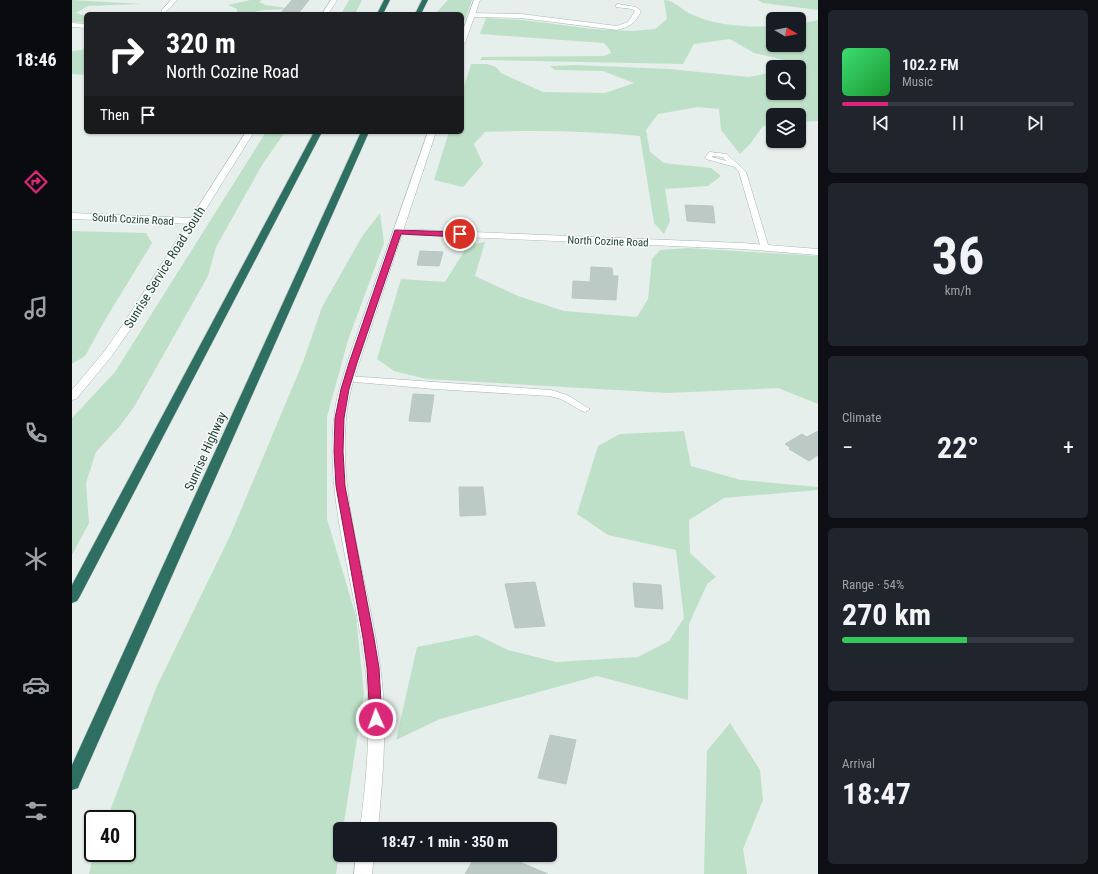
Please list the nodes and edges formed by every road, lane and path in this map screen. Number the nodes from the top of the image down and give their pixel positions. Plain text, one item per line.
1 (174, 0) edge
2 (334, 0) edge
3 (387, 0) edge
4 (425, 0) edge
5 (477, 0) edge
6 (618, 6) dead end
7 (164, 11) dead end
8 (326, 12) edge
9 (381, 12) edge
10 (419, 12) edge
11 (471, 15) junction
12 (72, 25) edge
13 (84, 26) edge
14 (464, 38) edge
15 (249, 134) edge
16 (317, 134) edge
17 (364, 134) edge
18 (431, 134) edge
19 (732, 164) dead end
20 (72, 216) edge
21 (193, 221) junction
22 (398, 232) junction
23 (765, 248) junction
24 (818, 252) edge
25 (348, 379) junction
26 (72, 397) edge
27 (585, 409) dead end
28 (72, 598) edge
29 (72, 783) edge
30 (370, 822) edge
31 (365, 862) edge
32 (363, 874) edge

1 - 7 street
2 - 8 street
3 - 9 highway
4 - 10 highway
5 - 11 street
6 - 11 lane
11 - 14 street
12 - 13 street
15 - 21 street, Sunrise Service Road South
16 - 28 highway
17 - 29 highway, Sunrise Highway
18 - 22 street
19 - 23 lane
20 - 21 street, South Cozine Road
21 - 26 street, Sunrise Service Road South
22 - 23 street, North Cozine Road
22 - 25 street
23 - 24 street, North Cozine Road
25 - 27 lane
25 - 30 street
31 - 32 street

